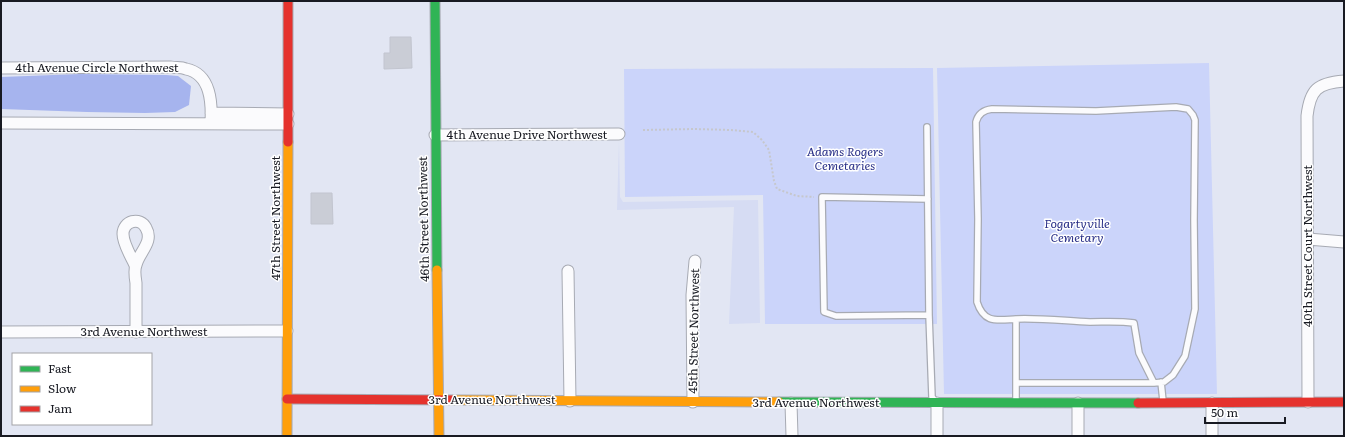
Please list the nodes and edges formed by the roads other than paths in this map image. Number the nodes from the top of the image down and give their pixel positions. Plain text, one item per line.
1 (288, 1) edge
2 (435, 1) edge
3 (1, 68) edge
4 (1344, 81) edge
5 (211, 118) junction
6 (288, 119) junction
7 (1, 122) edge
8 (927, 127) dead end
9 (619, 134) dead end
10 (435, 135) junction
11 (928, 200) junction
12 (1308, 239) junction
13 (1344, 242) edge
14 (696, 261) dead end
15 (135, 265) dead end
16 (568, 271) dead end
17 (929, 315) junction
18 (1016, 319) junction
19 (287, 331) junction
20 (1, 332) edge
21 (136, 332) junction
22 (1154, 382) junction
23 (1161, 382) junction
24 (1016, 383) junction
25 (287, 399) junction
26 (438, 400) junction
27 (570, 401) junction
28 (693, 402) junction
29 (1308, 402) junction
30 (1344, 402) edge
31 (791, 403) junction
32 (937, 403) junction
33 (1016, 403) junction
34 (1078, 403) junction
35 (1164, 403) junction
36 (1212, 403) junction
37 (287, 436) edge
38 (439, 436) edge
39 (792, 436) edge
40 (937, 436) edge
41 (1078, 436) edge
42 (1212, 436) edge

1 - 6 street, 47th Street Northwest
2 - 10 street, 46th Street Northwest
3 - 5 street, 4th Avenue Circle Northwest
4 - 12 street, 40th Street Court Northwest
5 - 6 street
5 - 7 street
6 - 19 street, 47th Street Northwest
8 - 11 lane
9 - 10 street, 4th Avenue Drive Northwest
10 - 26 street, 46th Street Northwest
11 - 17 lane
11 - 17 lane
12 - 13 street
12 - 29 street, 40th Street Court Northwest
14 - 28 street, 45th Street Northwest
15 - 21 street
16 - 27 street
17 - 32 lane
18 - 22 lane
18 - 23 lane
18 - 24 lane
19 - 21 street, 3rd Avenue Northwest
19 - 25 street, 47th Street Northwest
20 - 21 street, 3rd Avenue Northwest
22 - 23 lane
22 - 24 lane
23 - 35 lane
24 - 33 lane
25 - 26 street, 3rd Avenue Northwest
25 - 37 street, 47th Street Northwest
26 - 27 street, 3rd Avenue Northwest
26 - 38 street, 46th Street Northwest
27 - 28 street, 3rd Avenue Northwest
28 - 31 street, 3rd Avenue Northwest
29 - 30 street, 3rd Avenue Northwest
29 - 36 street, 3rd Avenue Northwest
31 - 32 street, 3rd Avenue Northwest
31 - 39 street
32 - 33 street, 3rd Avenue Northwest
32 - 40 street
33 - 34 street, 3rd Avenue Northwest
34 - 35 street, 3rd Avenue Northwest
34 - 41 street
35 - 36 street, 3rd Avenue Northwest
36 - 42 street

